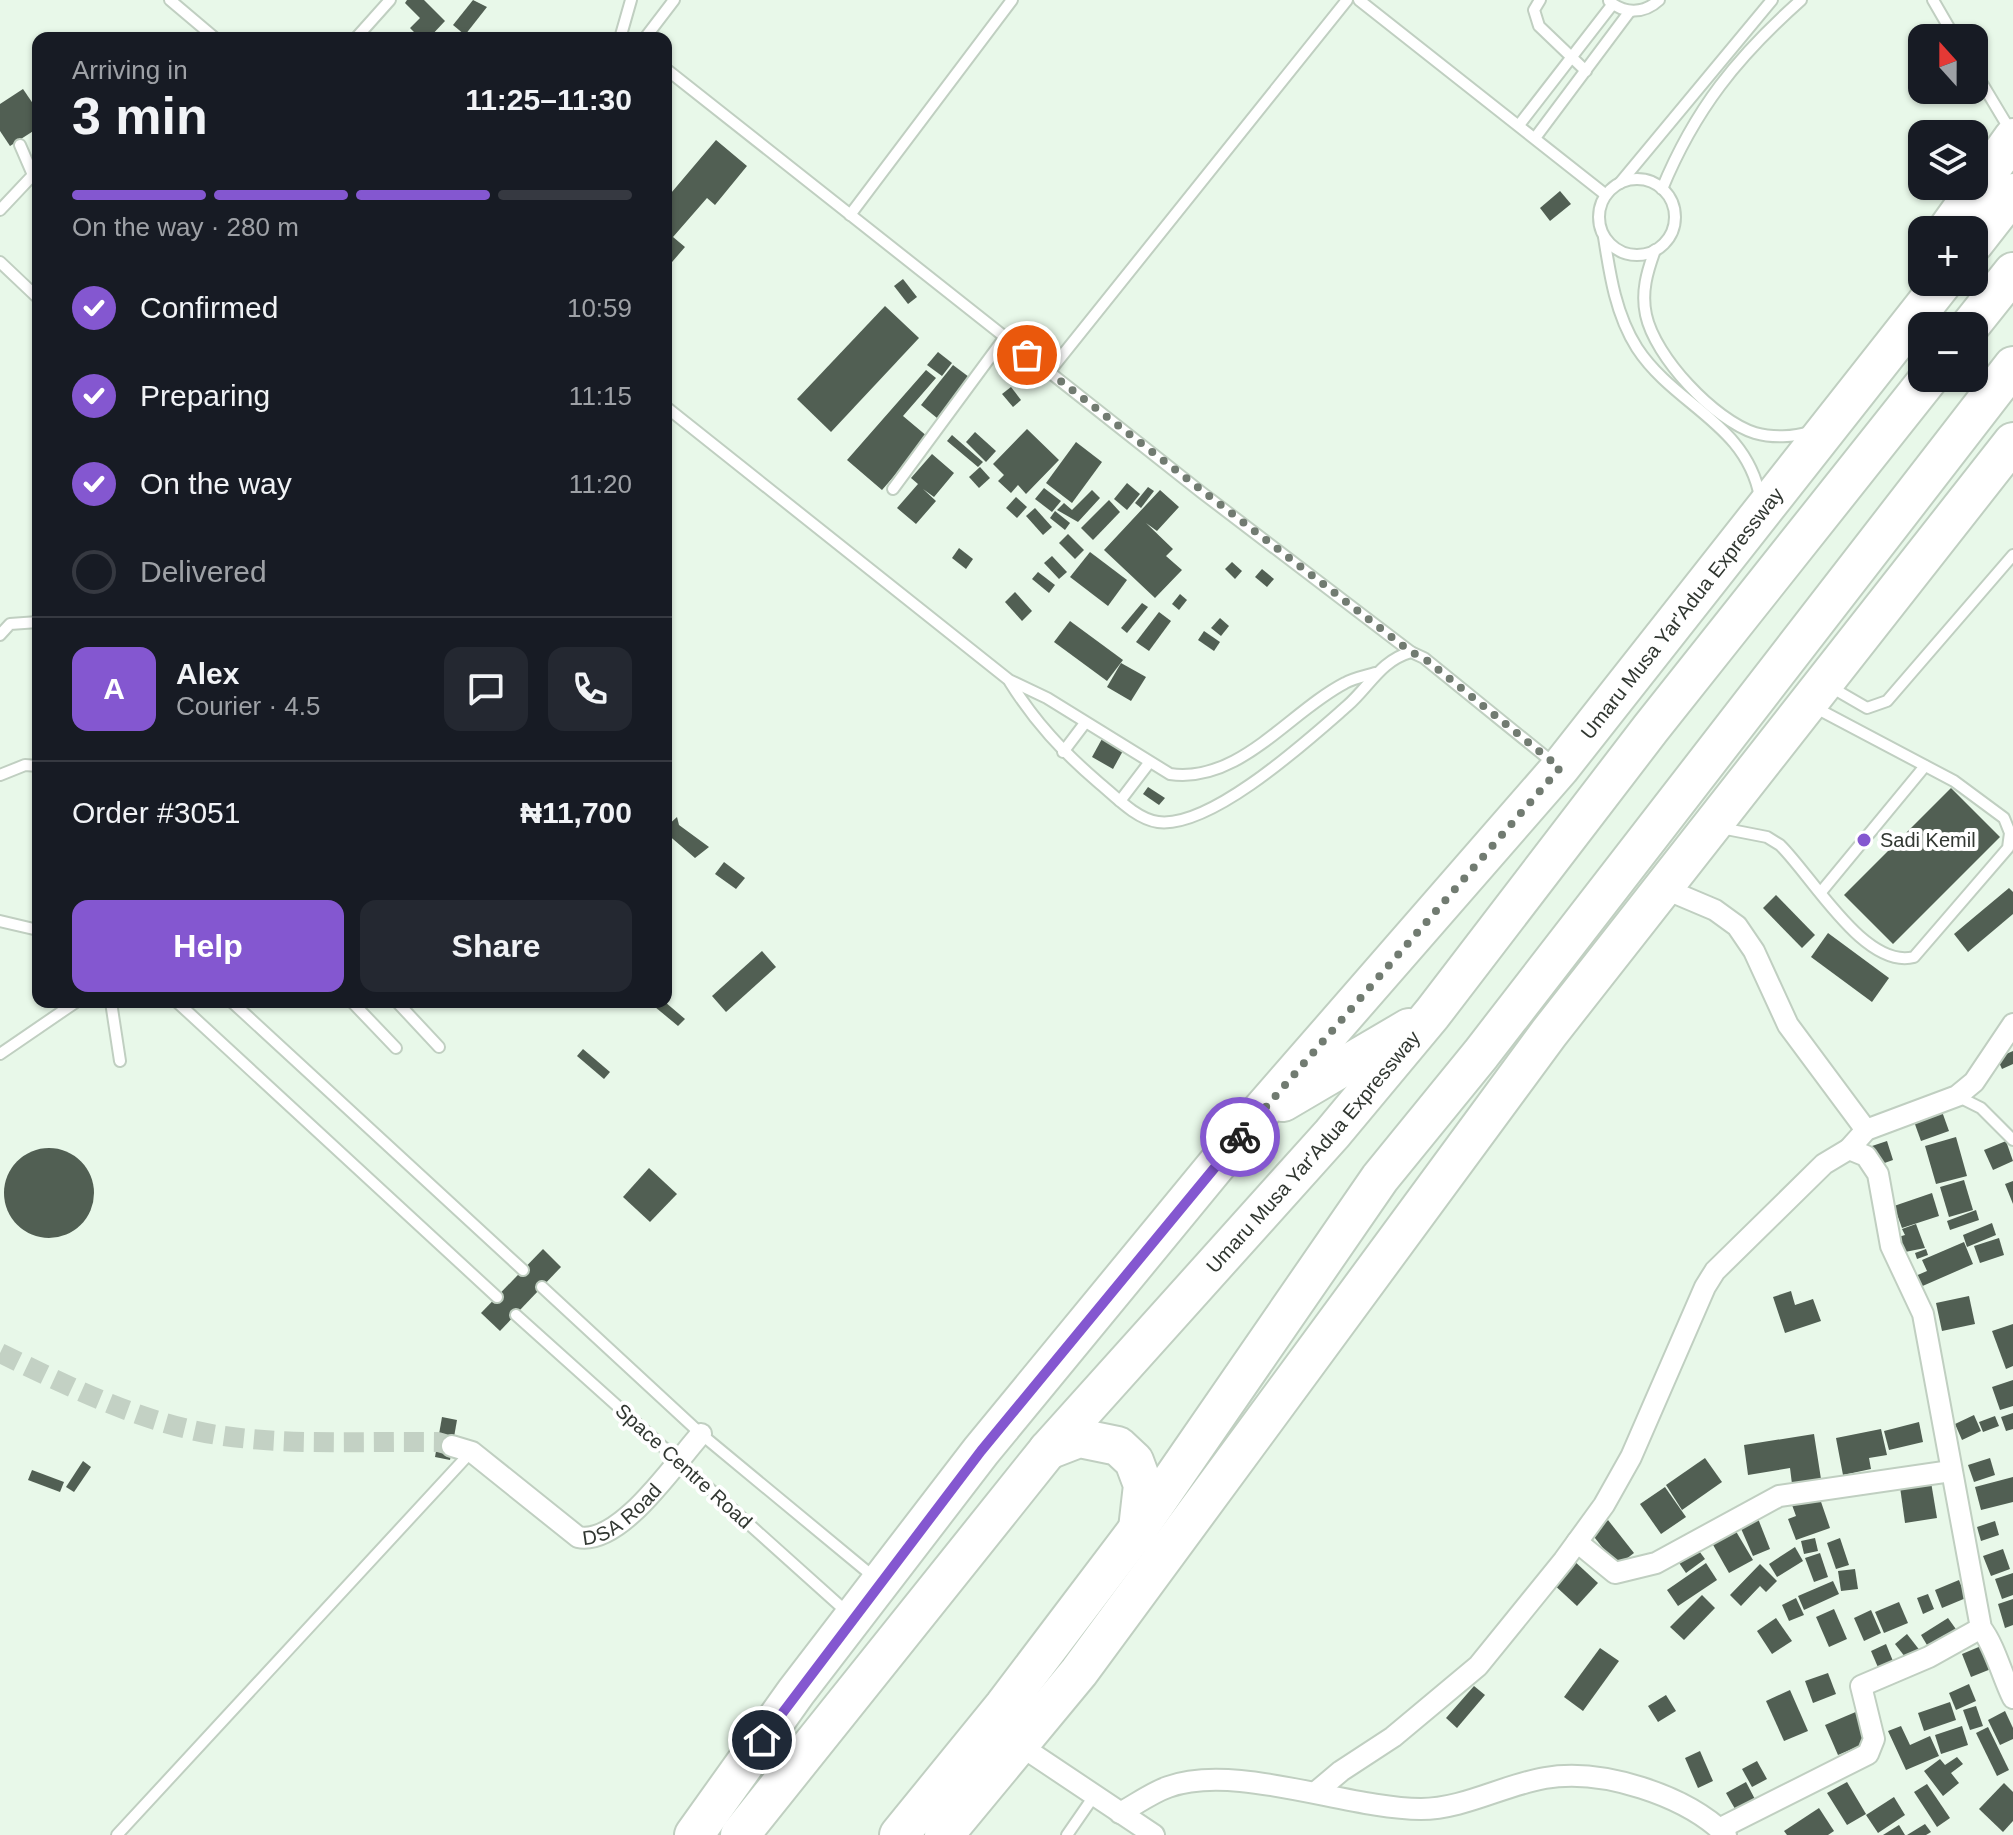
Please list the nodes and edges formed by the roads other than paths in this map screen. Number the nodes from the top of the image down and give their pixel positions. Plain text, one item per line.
1 (170, 0) edge
2 (390, 0) edge
3 (631, 0) edge
4 (674, 0) edge
5 (1012, 0) edge
6 (1347, 0) edge
7 (1359, 0) edge
8 (1540, 0) edge
9 (1659, 0) edge
10 (1772, 0) edge
11 (1801, 0) edge
12 (1933, 0) edge
13 (1610, 2) edge
14 (1630, 11) junction
15 (1947, 24) edge
16 (208, 32) edge
17 (361, 32) edge
18 (622, 32) edge
19 (650, 32) edge
20 (1571, 58) junction
21 (1586, 71) junction
22 (672, 74) edge
23 (1988, 94) edge
24 (1519, 125) junction
25 (2013, 137) edge
26 (1535, 138) junction
27 (20, 145) dead end
28 (32, 173) edge
29 (32, 176) edge
30 (1620, 183) junction
31 (1662, 189) junction
32 (2013, 193) edge
33 (1606, 195) junction
34 (0, 210) edge
35 (850, 215) junction
36 (1957, 216) edge
37 (1988, 225) edge
38 (1604, 237) junction
39 (1655, 250) junction
40 (0, 262) edge
41 (2013, 272) edge
42 (32, 292) edge
43 (1932, 296) edge
44 (1919, 312) edge
45 (1981, 312) edge
46 (1908, 327) edge
47 (1005, 337) junction
48 (2013, 366) edge
49 (1049, 372) junction
50 (1918, 392) edge
51 (672, 412) edge
52 (1831, 425) junction
53 (2013, 442) edge
54 (893, 489) dead end
55 (1753, 525) junction
56 (2013, 555) edge
57 (32, 622) edge
58 (0, 635) edge
59 (1859, 638) junction
60 (1411, 652) junction
61 (1375, 673) junction
62 (1009, 680) junction
63 (1816, 694) junction
64 (1085, 723) junction
65 (1651, 728) junction
66 (1063, 752) junction
67 (1149, 763) junction
68 (32, 766) edge
69 (1925, 766) junction
70 (1560, 768) junction
71 (0, 775) edge
72 (1696, 777) junction
73 (1120, 801) junction
74 (1711, 826) junction
75 (1663, 888) junction
76 (1821, 892) junction
77 (0, 921) edge
78 (32, 929) edge
79 (67, 1008) edge
80 (112, 1008) edge
81 (184, 1008) edge
82 (239, 1008) edge
83 (358, 1008) edge
84 (403, 1008) edge
85 (1432, 1014) junction
86 (2013, 1024) edge
87 (439, 1047) dead end
88 (396, 1048) dead end
89 (0, 1054) edge
90 (1481, 1054) junction
91 (120, 1061) dead end
92 (1957, 1096) junction
93 (1255, 1118) junction
94 (1866, 1130) junction
95 (2013, 1140) edge
96 (1849, 1149) junction
97 (1410, 1221) junction
98 (523, 1270) dead end
99 (542, 1287) dead end
100 (497, 1297) dead end
101 (516, 1315) dead end
102 (701, 1434) junction
103 (462, 1449) joint
104 (1048, 1450) junction
105 (677, 1461) junction
106 (1951, 1471) junction
107 (1138, 1529) junction
108 (1577, 1542) junction
109 (880, 1582) junction
110 (853, 1617) junction
111 (1981, 1628) junction
112 (2013, 1698) edge
113 (1018, 1744) junction
114 (1316, 1792) junction
115 (773, 1793) junction
116 (1094, 1796) junction
117 (1120, 1813) junction
118 (954, 1831) edge
119 (1722, 1832) edge
120 (117, 1835) edge
121 (694, 1835) edge
122 (740, 1835) edge
123 (762, 1835) edge
124 (899, 1835) edge
125 (1067, 1835) edge
126 (1154, 1835) edge

1 - 16 lane
2 - 17 lane
3 - 18 lane
4 - 19 lane
5 - 35 lane
6 - 49 lane
7 - 24 lane
8 - 20 lane
9 - 14 lane
10 - 30 lane
11 - 31 lane
12 - 15 lane
13 - 14 lane
13 - 20 lane
14 - 21 lane
20 - 21 lane
20 - 24 lane
21 - 26 lane
22 - 35 lane
23 - 25 lane
24 - 26 lane
25 - 36 highway
26 - 33 lane
27 - 28 lane
29 - 34 lane
30 - 31 lane
30 - 33 lane
31 - 39 lane
32 - 37 highway
33 - 38 lane
35 - 47 lane
38 - 39 lane
38 - 55 lane
39 - 52 lane
40 - 42 lane
41 - 45 highway
43 - 44 highway, Umaru Musa Yar'Adua Expressway
46 - 52 highway, Umaru Musa Yar'Adua Expressway
47 - 49 lane
47 - 54 lane
48 - 72 highway
49 - 60 lane
50 - 65 highway, Umaru Musa Yar'Adua Expressway
51 - 62 lane
52 - 55 highway, Umaru Musa Yar'Adua Expressway
53 - 59 highway
55 - 65 highway
55 - 70 highway, Umaru Musa Yar'Adua Expressway
56 - 63 lane
57 - 58 lane
59 - 63 highway
59 - 72 highway
60 - 61 lane
60 - 70 lane
61 - 67 lane
61 - 73 lane
62 - 64 lane
62 - 66 lane
63 - 69 lane
63 - 74 highway
64 - 66 lane
64 - 67 lane
65 - 85 highway, Umaru Musa Yar'Adua Expressway
66 - 73 lane
67 - 73 lane
68 - 71 lane
69 - 76 lane
69 - 76 lane
70 - 93 highway, Umaru Musa Yar'Adua Expressway
72 - 90 highway
74 - 75 highway
74 - 76 lane
75 - 94 street
75 - 97 highway
77 - 78 lane
79 - 89 lane
80 - 91 lane
81 - 100 lane
82 - 98 lane
83 - 88 lane
84 - 87 lane
85 - 93 highway
85 - 104 highway, Umaru Musa Yar'Adua Expressway
86 - 92 street
90 - 97 highway
90 - 107 highway
92 - 94 street
92 - 95 lane
93 - 109 highway, Umaru Musa Yar'Adua Expressway
94 - 96 street
96 - 106 street
96 - 108 street
97 - 113 highway
99 - 102 lane, Space Centre Road
101 - 105 lane, Space Centre Road
102 - 105 street, DSA Road
102 - 109 lane, Space Centre Road
103 - 105 street, DSA Road
103 - 120 lane
104 - 107 highway
104 - 115 highway, Umaru Musa Yar'Adua Expressway
105 - 110 lane, Space Centre Road
106 - 108 street
106 - 111 street
107 - 124 highway
108 - 114 street
109 - 110 highway, Umaru Musa Yar'Adua Expressway
110 - 121 highway, Umaru Musa Yar'Adua Expressway
111 - 112 street
111 - 119 street
113 - 116 street
113 - 118 highway
114 - 117 street
114 - 119 street
115 - 122 highway, Umaru Musa Yar'Adua Expressway
115 - 123 highway
116 - 117 street
116 - 125 lane
117 - 126 street

